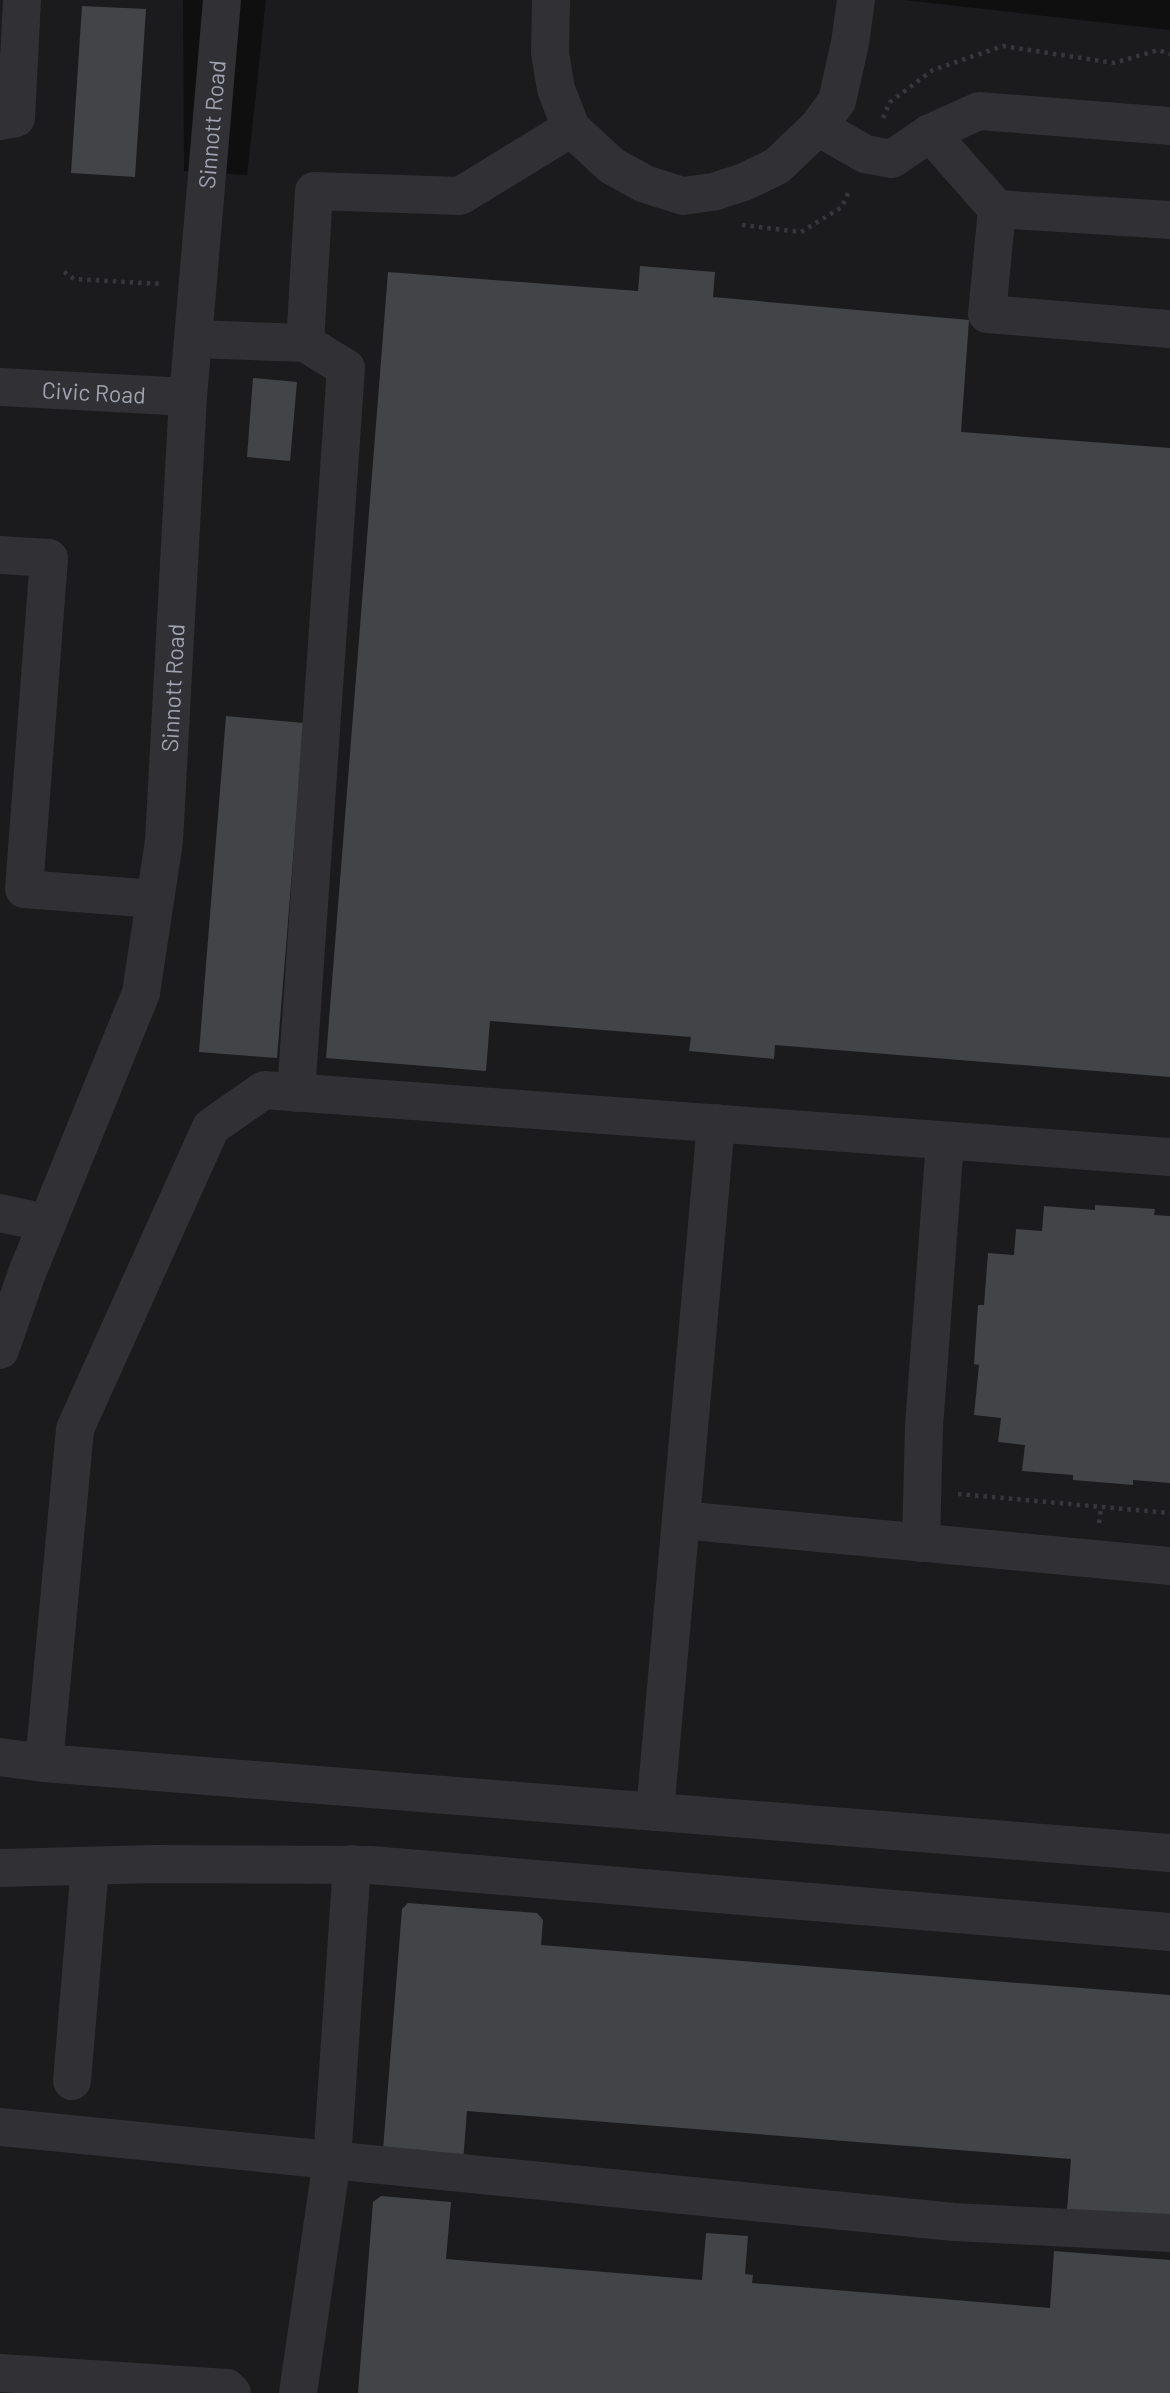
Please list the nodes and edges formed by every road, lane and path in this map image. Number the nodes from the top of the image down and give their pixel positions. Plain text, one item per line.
1 (22, 0) edge
2 (222, 0) edge
3 (551, 0) edge
4 (856, 0) edge
5 (0, 121) edge
6 (1170, 126) edge
7 (818, 127) junction
8 (571, 128) junction
9 (930, 133) junction
10 (996, 209) junction
11 (1170, 220) edge
12 (64, 272) dead end
13 (167, 285) dead end
14 (1170, 329) edge
15 (195, 339) junction
16 (305, 343) junction
17 (0, 387) edge
18 (188, 397) junction
19 (0, 555) edge
20 (155, 900) junction
21 (296, 1093) junction
22 (716, 1124) junction
23 (944, 1141) junction
24 (1170, 1157) edge
25 (0, 1213) edge
26 (47, 1223) junction
27 (0, 1350) edge
28 (923, 1491) junction
29 (1170, 1513) edge
30 (681, 1520) junction
31 (921, 1543) junction
32 (1170, 1566) edge
33 (0, 1758) edge
34 (44, 1763) junction
35 (655, 1812) junction
36 (1170, 1853) edge
37 (352, 1864) junction
38 (90, 1866) junction
39 (0, 1868) edge
40 (1170, 1933) edge
41 (72, 2081) dead end
42 (0, 2127) edge
43 (331, 2160) junction
44 (1170, 2233) edge
45 (0, 2373) edge
46 (232, 2393) edge
47 (298, 2393) edge

1 - 5 street
2 - 15 street, Sinnott Road
3 - 8 street
4 - 7 street
6 - 9 street
7 - 8 street
7 - 9 street
8 - 16 street
9 - 10 street
10 - 11 street
10 - 14 street
12 - 13 path
15 - 16 street
15 - 18 street, Sinnott Road
16 - 21 street
17 - 18 street, Civic Road
18 - 20 street, Sinnott Road
19 - 20 street
20 - 26 street, Sinnott Road
21 - 22 street
21 - 34 street
22 - 23 street
22 - 30 street
23 - 24 street
23 - 28 street
25 - 26 street
26 - 27 street, Sinnott Road
28 - 29 path
28 - 31 street
30 - 31 street
30 - 35 street
31 - 32 street
33 - 34 street
34 - 35 street
35 - 36 street
37 - 38 street
37 - 40 street
37 - 43 street
38 - 39 street
38 - 41 street
42 - 43 street
43 - 44 street
43 - 47 street
45 - 46 street

